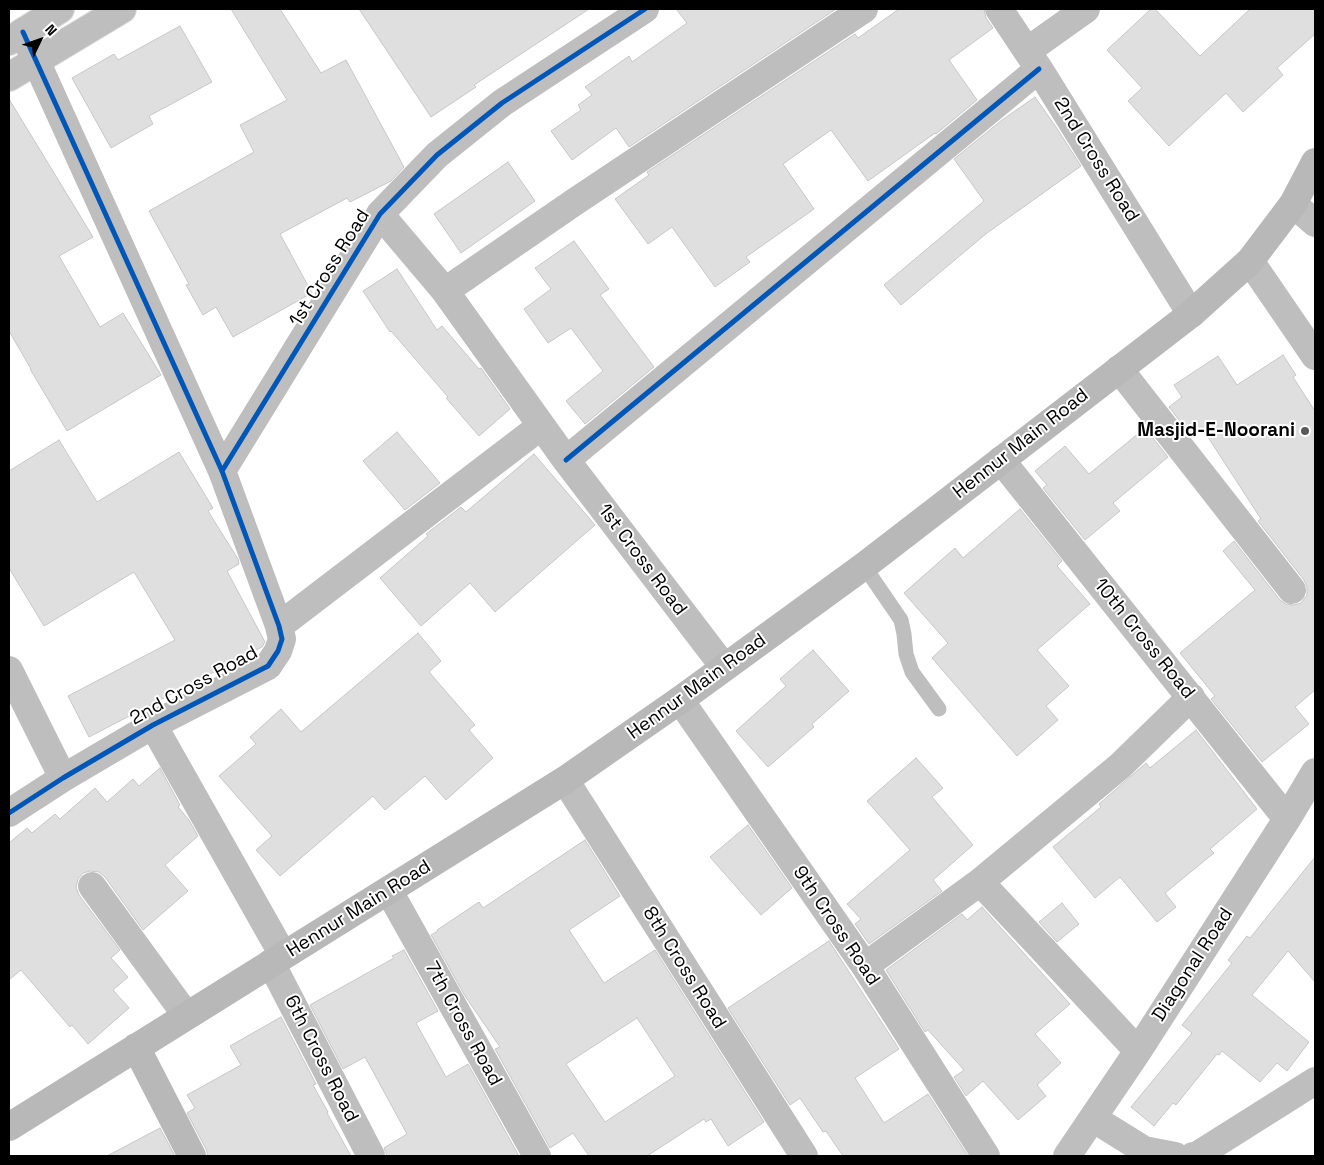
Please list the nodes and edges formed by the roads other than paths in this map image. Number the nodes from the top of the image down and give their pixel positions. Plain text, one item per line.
1 (60, 9) edge
2 (122, 9) edge
3 (645, 9) edge
4 (864, 9) edge
5 (998, 9) edge
6 (1086, 9) edge
7 (16, 36) edge
8 (35, 60) junction
9 (1033, 60) junction
10 (9, 77) edge
11 (1315, 162) edge
12 (1293, 204) junction
13 (380, 214) junction
14 (1315, 223) edge
15 (1250, 261) junction
16 (445, 292) junction
17 (1191, 314) junction
18 (1315, 356) edge
19 (1120, 369) junction
20 (541, 426) junction
21 (566, 460) junction
22 (1001, 460) junction
23 (222, 471) junction
24 (864, 566) junction
25 (1292, 590) dead end
26 (279, 626) junction
27 (724, 667) junction
28 (9, 670) edge
29 (1191, 697) junction
30 (680, 700) junction
31 (939, 708) dead end
32 (153, 725) junction
33 (1315, 772) edge
34 (63, 778) junction
35 (565, 780) junction
36 (9, 813) edge
37 (1287, 819) junction
38 (980, 882) junction
39 (92, 886) dead end
40 (389, 891) junction
41 (277, 959) junction
42 (865, 966) junction
43 (186, 1015) junction
44 (136, 1047) junction
45 (1138, 1051) junction
46 (1315, 1081) edge
47 (1094, 1119) junction
48 (9, 1127) edge
49 (192, 1156) edge
50 (371, 1156) edge
51 (536, 1156) edge
52 (804, 1156) edge
53 (986, 1156) edge
54 (1067, 1156) edge
55 (1175, 1156) edge
56 (1193, 1156) edge

1 - 7 street
2 - 8 street
3 - 13 street, 1st Cross Road
4 - 16 street
5 - 9 street, 2nd Cross Road
6 - 9 street
7 - 8 street, 2nd Cross Road
8 - 10 street
8 - 23 street, 2nd Cross Road
9 - 17 street, 2nd Cross Road
9 - 21 street
11 - 12 main road, Hennur Main Road
12 - 14 street
12 - 15 main road, Hennur Main Road
13 - 16 street, 1st Cross Road
13 - 23 street, 1st Cross Road
15 - 17 main road, Hennur Main Road
15 - 18 street
16 - 20 street, 1st Cross Road
17 - 19 main road, Hennur Main Road
19 - 22 main road, Hennur Main Road
19 - 25 street
20 - 21 street, 1st Cross Road
20 - 26 street
21 - 27 street, 1st Cross Road
22 - 24 main road, Hennur Main Road
22 - 29 street, 10th Cross Road
23 - 26 street, 2nd Cross Road
24 - 27 main road, Hennur Main Road
24 - 31 lane
26 - 32 street, 2nd Cross Road
27 - 30 main road, Hennur Main Road
28 - 34 street
29 - 37 street, 10th Cross Road
29 - 38 street
30 - 35 main road, Hennur Main Road
30 - 42 street, 9th Cross Road
32 - 34 street, 2nd Cross Road
32 - 41 street, 6th Cross Road
33 - 37 street, Diagonal Road
34 - 36 street, 2nd Cross Road
35 - 40 main road, Hennur Main Road
35 - 52 street, 8th Cross Road
37 - 45 street, Diagonal Road
38 - 42 street
38 - 45 street
39 - 43 street
40 - 41 main road, Hennur Main Road
40 - 51 street, 7th Cross Road
41 - 43 main road, Hennur Main Road
41 - 50 street, 6th Cross Road
42 - 53 street, 9th Cross Road
43 - 44 main road, Hennur Main Road
44 - 48 main road, Hennur Main Road
44 - 49 main road
45 - 47 street, Diagonal Road
46 - 56 street
47 - 54 street, Diagonal Road
47 - 55 street

